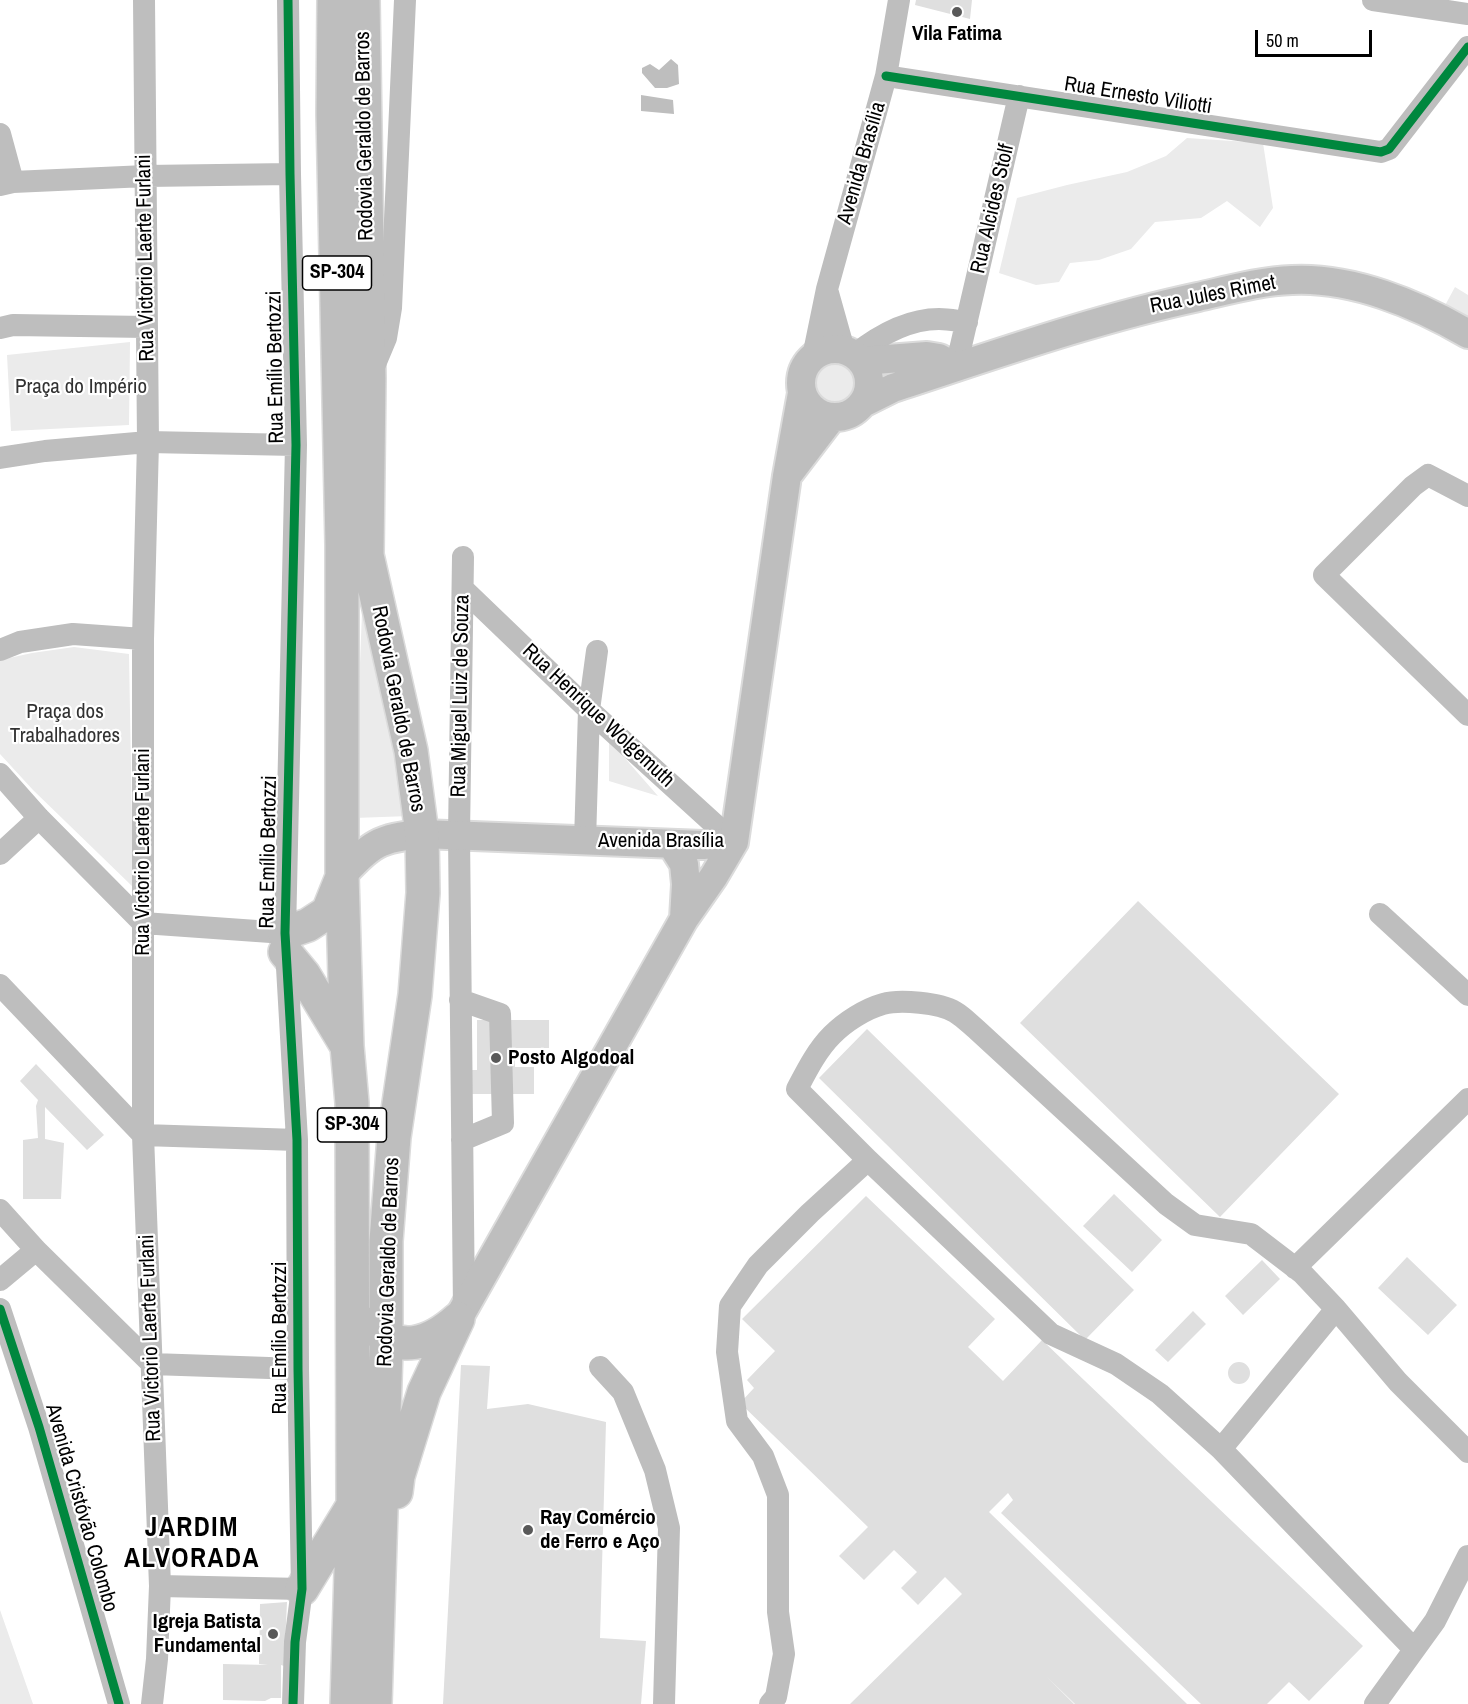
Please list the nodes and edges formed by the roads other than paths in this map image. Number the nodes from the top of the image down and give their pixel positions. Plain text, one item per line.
1 (144, 0) edge
2 (288, 0) edge
3 (334, 0) edge
4 (363, 0) edge
5 (405, 0) edge
6 (899, 0) edge
7 (1373, 0) edge
8 (1468, 14) edge
9 (1468, 47) edge
10 (886, 76) junction
11 (1019, 96) junction
12 (0, 134) edge
13 (290, 174) junction
14 (146, 176) junction
15 (7, 183) edge
16 (827, 289) junction
17 (967, 322) junction
18 (147, 327) junction
19 (0, 328) edge
20 (1468, 334) edge
21 (853, 355) junction
22 (813, 357) junction
23 (956, 367) junction
24 (369, 378) junction
25 (802, 393) junction
26 (863, 403) junction
27 (832, 417) junction
28 (148, 442) junction
29 (296, 445) junction
30 (0, 458) edge
31 (787, 476) junction
32 (1468, 496) edge
33 (463, 557) dead end
34 (463, 589) junction
35 (143, 639) junction
36 (0, 650) edge
37 (597, 651) dead end
38 (589, 710) junction
39 (1468, 716) edge
40 (0, 774) edge
41 (39, 818) junction
42 (422, 834) junction
43 (459, 835) junction
44 (585, 841) junction
45 (734, 842) junction
46 (672, 844) junction
47 (0, 854) edge
48 (342, 875) junction
49 (1380, 914) dead end
50 (684, 919) junction
51 (142, 922) junction
52 (285, 942) junction
53 (0, 985) edge
54 (1468, 995) edge
55 (460, 1000) junction
56 (347, 1046) junction
57 (1468, 1099) edge
58 (352, 1103) junction
59 (143, 1135) junction
60 (297, 1140) junction
61 (462, 1140) junction
62 (868, 1160) junction
63 (0, 1210) edge
64 (36, 1250) junction
65 (1295, 1268) junction
66 (0, 1281) edge
67 (1336, 1309) junction
68 (461, 1314) junction
69 (1, 1320) edge
70 (386, 1337) junction
71 (152, 1364) junction
72 (600, 1367) dead end
73 (298, 1370) junction
74 (1221, 1449) junction
75 (1468, 1452) edge
76 (353, 1505) junction
77 (1468, 1556) edge
78 (160, 1586) junction
79 (302, 1590) junction
80 (1414, 1649) junction
81 (366, 1699) edge
82 (150, 1702) edge
83 (119, 1704) edge
84 (293, 1704) edge
85 (664, 1704) edge
86 (770, 1704) edge
87 (1375, 1704) edge

1 - 14 street, Rua Victorio Laerte Furlani
2 - 13 street, Rua Emílio Bertozzi
3 - 48 highway, Rodovia Geraldo de Barros / SP-304
4 - 24 highway, Rodovia Geraldo de Barros / SP-304
5 - 24 street
6 - 10 street, Avenida Brasília
7 - 8 street
9 - 11 street, Rua Ernesto Viliotti
10 - 11 street, Rua Ernesto Viliotti
10 - 16 street, Avenida Brasília
11 - 17 street, Rua Alcides Stolf
12 - 15 street
13 - 14 street
13 - 29 street, Rua Emílio Bertozzi
14 - 15 street
14 - 18 street, Rua Victorio Laerte Furlani
16 - 21 street
16 - 22 street, Avenida Brasília
17 - 21 street
17 - 23 street, Rua Alcides Stolf
18 - 19 street
18 - 28 street, Rua Victorio Laerte Furlani
20 - 23 main road, Rua Jules Rimet
21 - 22 main road
21 - 23 main road
21 - 26 main road
22 - 25 main road
23 - 26 main road, Rua Jules Rimet
24 - 42 highway, Rodovia Geraldo de Barros / SP-304
25 - 27 main road
25 - 31 main road, Avenida Brasília
26 - 27 main road
27 - 31 main road, Avenida Brasília
28 - 29 street
28 - 30 street
28 - 35 street, Rua Victorio Laerte Furlani
29 - 52 street, Rua Emílio Bertozzi
31 - 45 main road, Avenida Brasília
32 - 39 street
33 - 34 street, Rua Miguel Luiz de Souza
34 - 38 street, Rua Henrique Wolgemuth
34 - 43 street, Rua Miguel Luiz de Souza
35 - 36 street
35 - 51 street, Rua Victorio Laerte Furlani
37 - 38 street
38 - 44 street
38 - 45 street, Rua Henrique Wolgemuth
40 - 41 street
41 - 47 street
41 - 51 street
42 - 43 main road, Avenida Brasília
42 - 48 main road, Avenida Brasília
42 - 70 highway, Rodovia Geraldo de Barros / SP-304
43 - 44 main road, Avenida Brasília
43 - 55 street, Rua Miguel Luiz de Souza
44 - 46 main road, Avenida Brasília
45 - 46 main road, Avenida Brasília
45 - 50 main road
46 - 50 main road
48 - 52 highway
48 - 56 highway, Rodovia Geraldo de Barros / SP-304
49 - 54 street
50 - 68 main road
51 - 52 street
51 - 59 street, Rua Victorio Laerte Furlani
52 - 56 highway
52 - 60 street, Rua Emílio Bertozzi
53 - 59 street
55 - 61 street, Rua Miguel Luiz de Souza
55 - 61 street
56 - 58 highway, Rodovia Geraldo de Barros / SP-304
57 - 65 street
58 - 70 highway
58 - 76 highway, Rodovia Geraldo de Barros / SP-304
59 - 60 street
59 - 71 street, Rua Victorio Laerte Furlani
60 - 73 street, Rua Emílio Bertozzi
61 - 68 street, Rua Miguel Luiz de Souza
62 - 65 street
62 - 74 street
62 - 86 street
63 - 64 street
64 - 66 street
64 - 71 street
65 - 67 street
67 - 74 street
67 - 75 street
68 - 70 highway
68 - 81 highway
69 - 83 street, Avenida Cristóvão Colombo
70 - 81 highway, Rodovia Geraldo de Barros / SP-304
71 - 73 street
71 - 78 street, Rua Victorio Laerte Furlani
72 - 85 street
73 - 79 street, Rua Emílio Bertozzi
74 - 80 street
76 - 79 highway
76 - 81 highway, Rodovia Geraldo de Barros / SP-304
77 - 80 street
78 - 79 street
78 - 82 street, Rua Victorio Laerte Furlani
79 - 84 street, Rua Emílio Bertozzi
80 - 87 street

